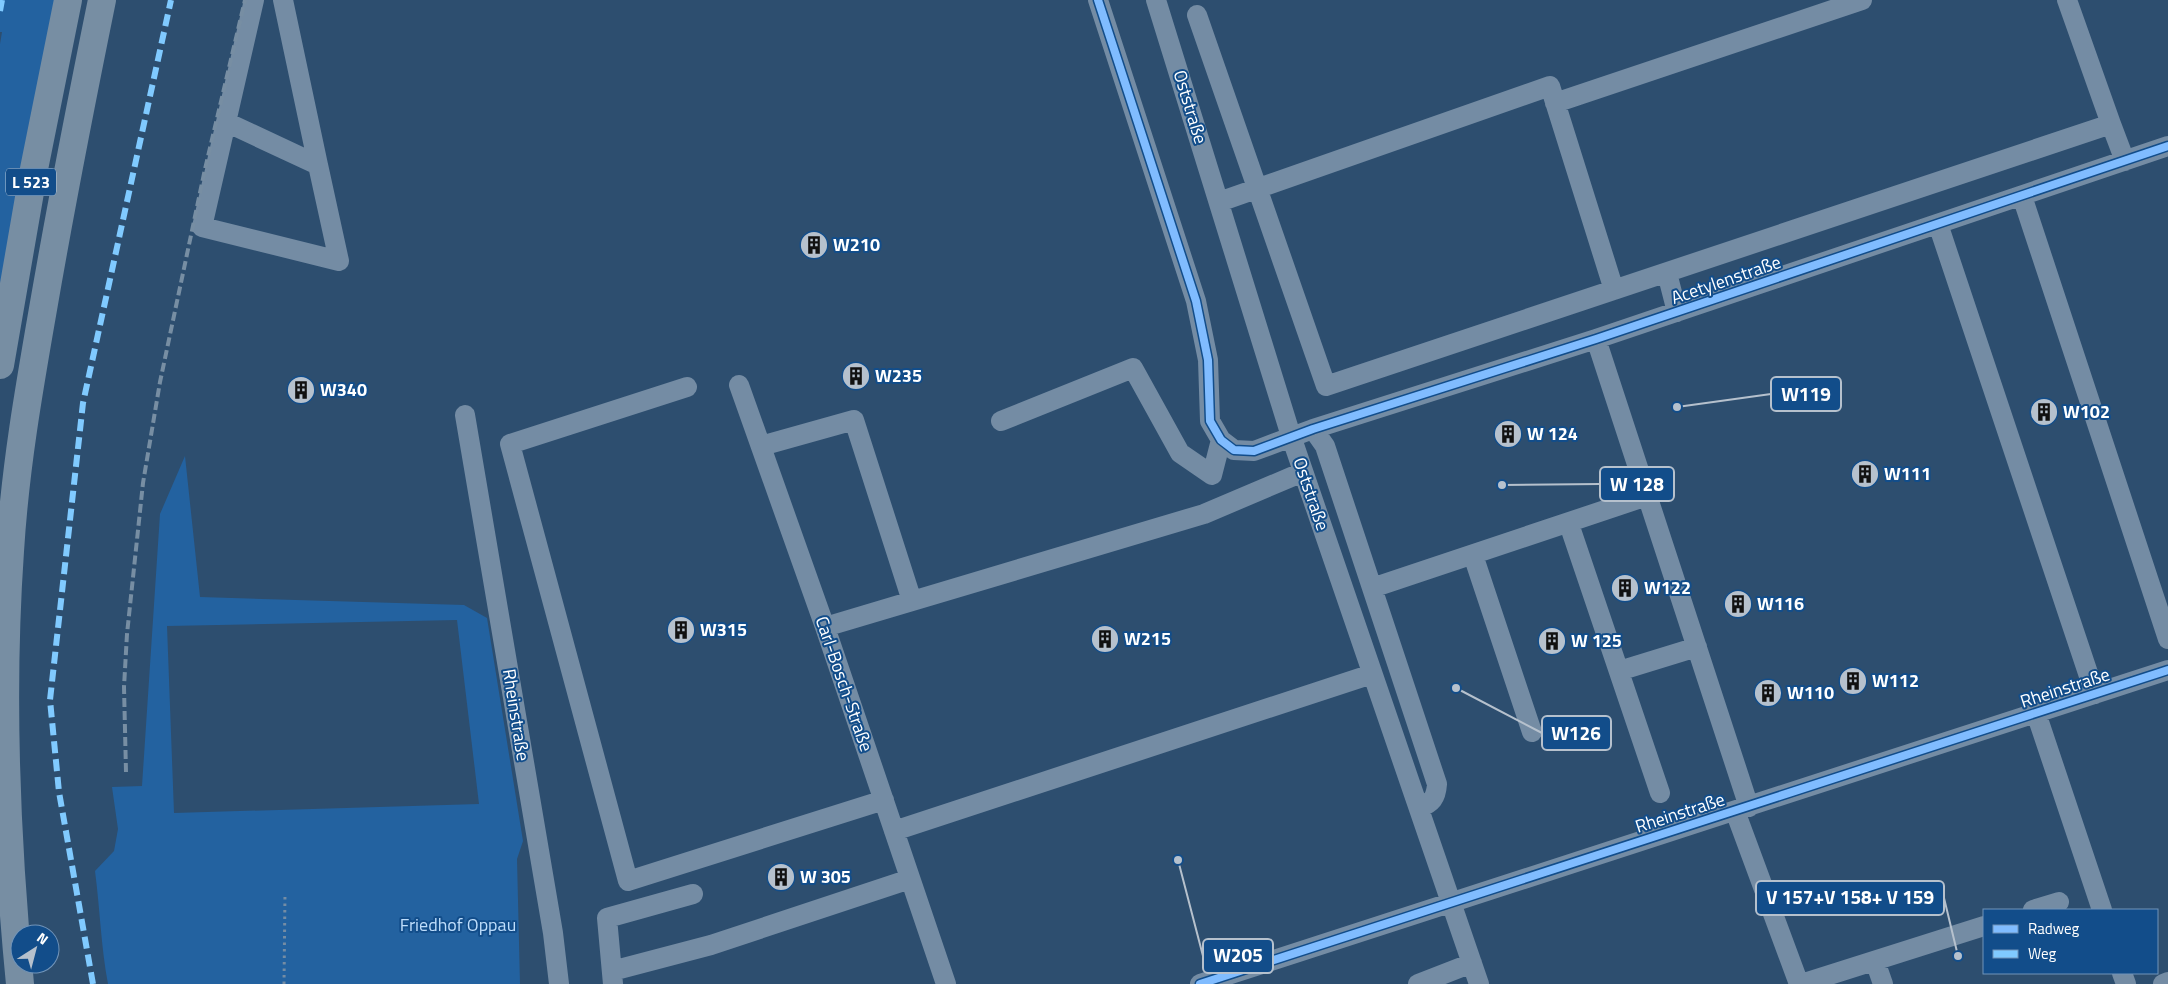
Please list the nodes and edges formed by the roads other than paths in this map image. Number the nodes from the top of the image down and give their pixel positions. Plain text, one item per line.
1 (68, 0) edge
2 (102, 0) edge
3 (254, 0) edge
4 (283, 0) edge
5 (1098, 0) edge
6 (1156, 0) edge
7 (1862, 0) edge
8 (2067, 0) edge
9 (1197, 15) dead end
10 (1555, 103) junction
11 (226, 122) junction
12 (2111, 124) junction
13 (2168, 146) edge
14 (2125, 161) junction
15 (318, 165) junction
16 (1257, 188) junction
17 (2022, 196) junction
18 (1219, 202) junction
19 (1938, 224) junction
20 (1667, 272) junction
21 (1614, 290) junction
22 (1677, 312) junction
23 (1596, 339) junction
24 (0, 365) edge
25 (739, 385) dead end
26 (687, 387) dead end
27 (465, 415) dead end
28 (1001, 421) dead end
29 (1313, 429) junction
30 (1291, 436) junction
31 (1221, 440) junction
32 (761, 446) junction
33 (1303, 472) junction
34 (1212, 476) junction
35 (1647, 496) junction
36 (1223, 506) junction
37 (1569, 524) junction
38 (1473, 555) junction
39 (1372, 588) junction
40 (912, 601) junction
41 (825, 627) junction
42 (2168, 639) edge
43 (1697, 647) junction
44 (2168, 670) edge
45 (1619, 672) junction
46 (1372, 674) junction
47 (2095, 694) junction
48 (2036, 713) junction
49 (1532, 732) dead end
50 (1660, 793) dead end
51 (884, 800) junction
52 (1419, 808) junction
53 (1742, 809) junction
54 (894, 830) junction
55 (910, 879) junction
56 (693, 894) dead end
57 (2059, 902) dead end
58 (1452, 903) junction
59 (2036, 909) edge
60 (2102, 909) edge
61 (1983, 926) edge
62 (1875, 960) junction
63 (1472, 963) junction
64 (612, 977) edge
65 (2168, 982) edge
66 (20, 984) edge
67 (559, 984) edge
68 (946, 984) edge
69 (1200, 984) edge
70 (1418, 984) edge
71 (1479, 984) edge
72 (1800, 984) edge
73 (1883, 984) edge
74 (2163, 984) edge

1 - 24 highway, L 523
2 - 66 highway, L 523
3 - 11 street
4 - 15 street
5 - 31 street
6 - 18 street, Oststraße
7 - 10 street
8 - 12 street
9 - 16 street
10 - 16 street
10 - 21 street
11 - 15 street
11 - 15 street
12 - 14 street
12 - 20 street
13 - 14 street, Acetylenstraße
14 - 17 street, Acetylenstraße
16 - 18 street
16 - 21 street
17 - 19 street, Acetylenstraße
17 - 42 street
18 - 30 street, Oststraße
19 - 22 street, Acetylenstraße
19 - 47 street
20 - 21 street
20 - 22 street
22 - 23 street, Acetylenstraße
23 - 29 street, Acetylenstraße
23 - 35 street
25 - 32 street, Carl-Bosch-Straße
26 - 51 street
27 - 67 street, Rheinstraße
28 - 34 street
29 - 30 street, Acetylenstraße
29 - 39 street
30 - 31 street, Acetylenstraße
30 - 33 street, Oststraße
31 - 34 street
32 - 40 street
32 - 41 street, Carl-Bosch-Straße
33 - 36 street
33 - 46 street, Oststraße
34 - 36 street
35 - 37 street
35 - 43 street
36 - 40 street
37 - 38 street
37 - 45 street
38 - 39 street
38 - 49 street
39 - 52 street
40 - 41 street
41 - 51 street, Carl-Bosch-Straße
43 - 45 street
43 - 53 street
44 - 47 street, Rheinstraße
45 - 50 street
46 - 52 street, Oststraße
46 - 54 street
47 - 48 street, Rheinstraße
48 - 53 street, Rheinstraße
48 - 60 street
51 - 54 street, Carl-Bosch-Straße
52 - 58 street, Oststraße
53 - 58 street, Rheinstraße
53 - 72 street
54 - 55 street, Carl-Bosch-Straße
55 - 64 street
55 - 68 street, Carl-Bosch-Straße
56 - 64 street
57 - 59 street
58 - 63 street, Oststraße
58 - 69 street, Rheinstraße
61 - 62 street
62 - 72 street
62 - 73 street
63 - 70 street
63 - 71 street, Oststraße
65 - 74 street

